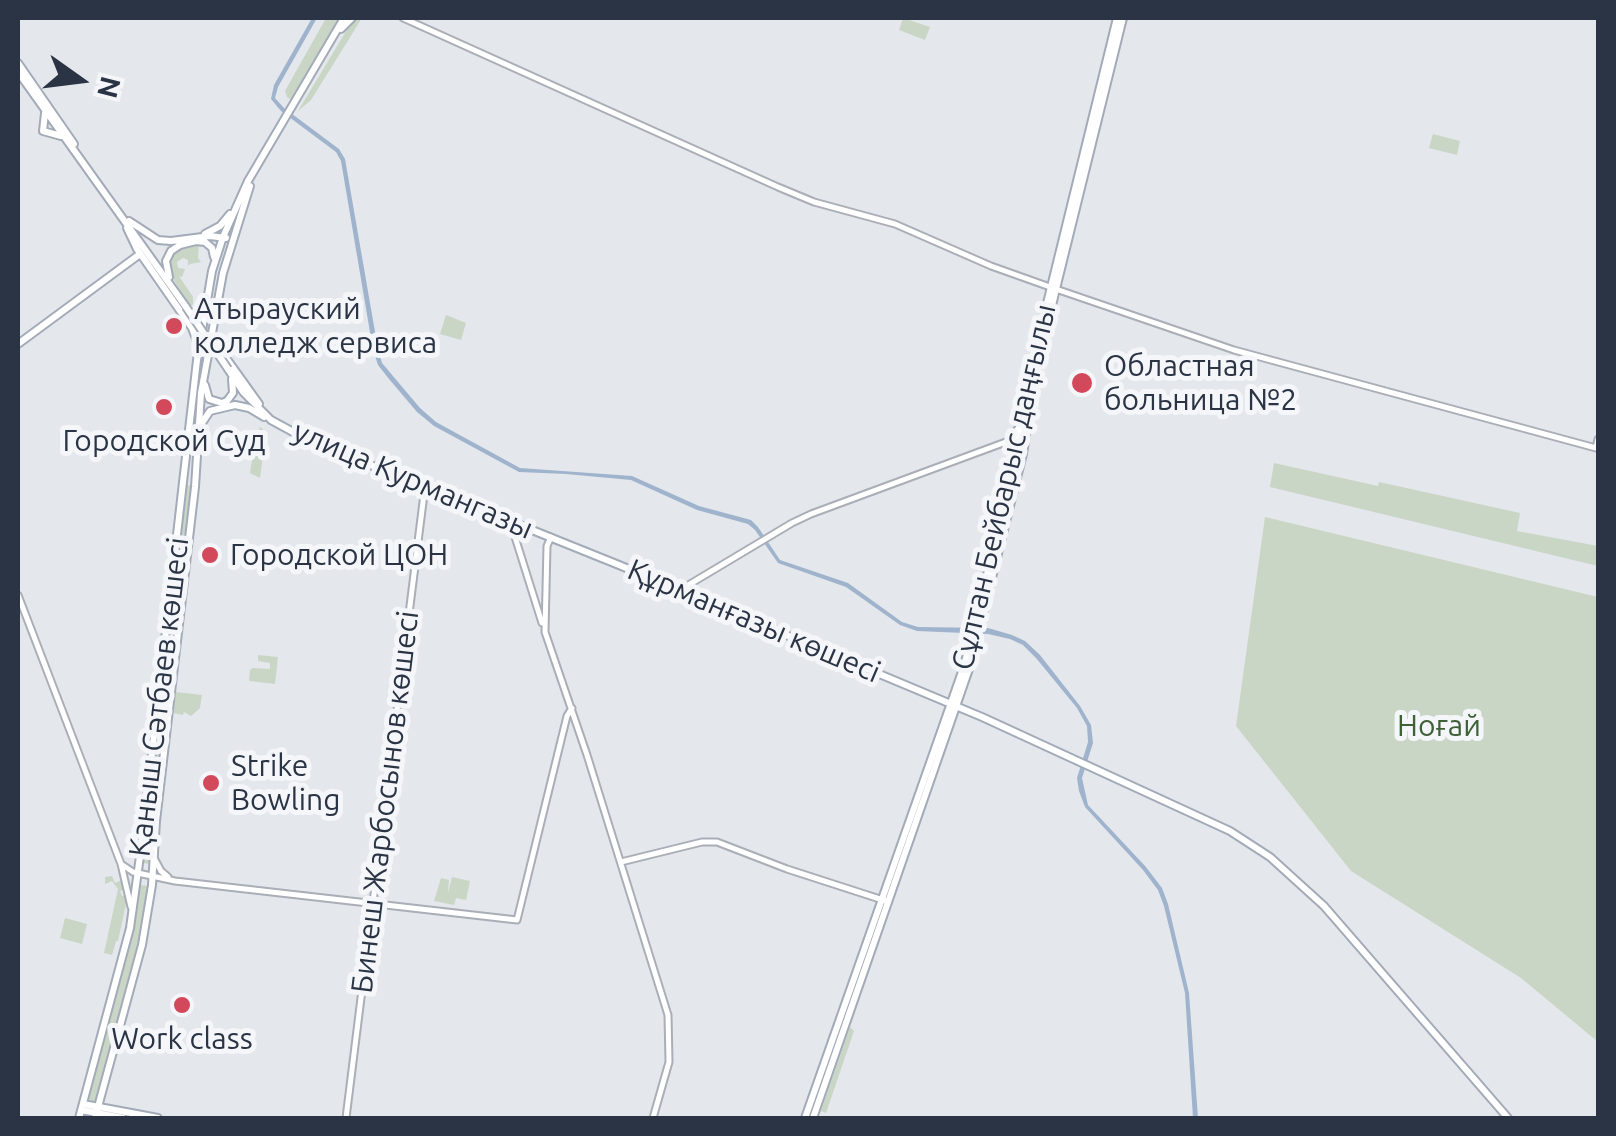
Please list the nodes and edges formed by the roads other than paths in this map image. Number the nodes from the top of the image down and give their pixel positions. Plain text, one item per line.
1 (348, 18) edge
2 (404, 18) edge
3 (1120, 18) edge
4 (18, 63) edge
5 (18, 72) edge
6 (294, 108) junction
7 (45, 112) junction
8 (284, 124) junction
9 (63, 136) junction
10 (75, 150) junction
11 (237, 205) junction
12 (127, 222) junction
13 (200, 236) junction
14 (223, 237) junction
15 (231, 243) junction
16 (140, 254) junction
17 (214, 262) junction
18 (212, 271) junction
19 (223, 273) junction
20 (172, 288) junction
21 (1053, 288) junction
22 (214, 330) junction
23 (18, 344) edge
24 (198, 351) junction
25 (208, 362) junction
26 (230, 371) junction
27 (268, 417) junction
28 (195, 418) junction
29 (1022, 418) junction
30 (1023, 436) junction
31 (199, 439) junction
32 (1598, 439) edge
33 (1007, 442) junction
34 (184, 478) junction
35 (196, 479) junction
36 (425, 486) junction
37 (510, 522) junction
38 (551, 537) junction
39 (680, 590) junction
40 (18, 595) edge
41 (170, 603) junction
42 (182, 604) junction
43 (545, 632) junction
44 (165, 639) junction
45 (177, 644) junction
46 (957, 695) junction
47 (572, 708) junction
48 (952, 708) junction
49 (154, 858) junction
50 (621, 862) junction
51 (120, 864) junction
52 (138, 874) junction
53 (153, 876) junction
54 (175, 881) junction
55 (885, 900) junction
56 (374, 903) junction
57 (132, 913) junction
58 (104, 1084) junction
59 (82, 1107) junction
60 (97, 1113) edge
61 (121, 1115) edge
62 (79, 1118) edge
63 (158, 1118) edge
64 (346, 1118) edge
65 (654, 1118) edge
66 (805, 1118) edge
67 (813, 1118) edge
68 (1508, 1118) edge

1 - 6 main road
1 - 6 main road
2 - 21 street
3 - 21 main road, Сұлтан Бейбарыс даңғылы
4 - 10 main road, улица Курмангазы
5 - 7 main road, улица Курмангазы
6 - 8 main road
7 - 9 main road, улица Курмангазы
7 - 9 main road
8 - 11 main road, Қаныш Сәтбаев көшесі
8 - 15 main road, Қаныш Сәтбаев көшесі
9 - 10 main road, улица Курмангазы
10 - 12 main road, улица Курмангазы
11 - 13 main road
11 - 14 main road, Қаныш Сәтбаев көшесі
12 - 13 main road
12 - 16 main road
12 - 20 main road, улица Курмангазы
13 - 14 main road
14 - 15 main road
14 - 17 main road, Қаныш Сәтбаев көшесі
15 - 19 main road, Қаныш Сәтбаев көшесі
16 - 23 main road
16 - 24 main road
17 - 18 main road, Қаныш Сәтбаев көшесі
17 - 20 main road
18 - 19 main road
18 - 24 main road, Қаныш Сәтбаев көшесі
19 - 22 main road, Қаныш Сәтбаев көшесі
20 - 26 main road, улица Курмангазы, bridge
21 - 29 main road, Сұлтан Бейбарыс даңғылы
21 - 30 main road, Сұлтан Бейбарыс даңғылы
21 - 32 street
22 - 25 main road, Қаныш Сәтбаев көшесі
22 - 27 main road
24 - 28 main road, Қаныш Сәтбаев көшесі
25 - 26 main road
25 - 28 main road, Қаныш Сәтбаев көшесі
26 - 27 main road, улица Курмангазы
27 - 31 main road
27 - 36 main road, улица Курмангазы
28 - 31 main road, Қаныш Сәтбаев көшесі
28 - 34 main road, Қаныш Сәтбаев көшесі
29 - 30 main road, Сұлтан Бейбарыс даңғылы
29 - 33 main road
30 - 33 street
30 - 46 main road, Сұлтан Бейбарыс даңғылы
31 - 35 main road, Қаныш Сәтбаев көшесі
33 - 39 street
34 - 35 main road
34 - 41 main road, Қаныш Сәтбаев көшесі
35 - 42 main road, Қаныш Сәтбаев көшесі
36 - 37 main road, улица Курмангазы
36 - 56 street, Бинеш Жарбосынов көшесі
37 - 38 main road, улица Курмангазы
37 - 43 street
38 - 39 main road, Құрманғазы көшесі
38 - 43 street
39 - 48 main road, Құрманғазы көшесі
40 - 51 street
41 - 42 main road
41 - 44 main road, Қаныш Сәтбаев көшесі
42 - 45 main road, Қаныш Сәтбаев көшесі
43 - 47 street
44 - 45 main road
44 - 52 main road, Қаныш Сәтбаев көшесі
45 - 49 main road, Қаныш Сәтбаев көшесі
46 - 48 main road, Сұлтан Бейбарыс даңғылы
46 - 48 main road
47 - 50 street
47 - 56 street
48 - 55 main road, Сұлтан Бейбарыс даңғылы
48 - 68 main road, Құрманғазы көшесі
49 - 53 main road, Қаныш Сәтбаев көшесі
49 - 54 street
50 - 55 street
50 - 65 street
51 - 52 street
51 - 57 street
52 - 53 street
52 - 57 main road, Қаныш Сәтбаев көшесі
53 - 54 street
53 - 58 main road, Қаныш Сәтбаев көшесі
54 - 56 street
55 - 66 main road, Сұлтан Бейбарыс даңғылы
55 - 67 main road, Сұлтан Бейбарыс даңғылы
56 - 64 street, Бинеш Жарбосынов көшесі
57 - 59 main road, Қаныш Сәтбаев көшесі
58 - 60 main road, Қаныш Сәтбаев көшесі
58 - 61 main road
59 - 60 main road
59 - 62 main road, Қаныш Сәтбаев көшесі
60 - 61 main road
61 - 63 main road

